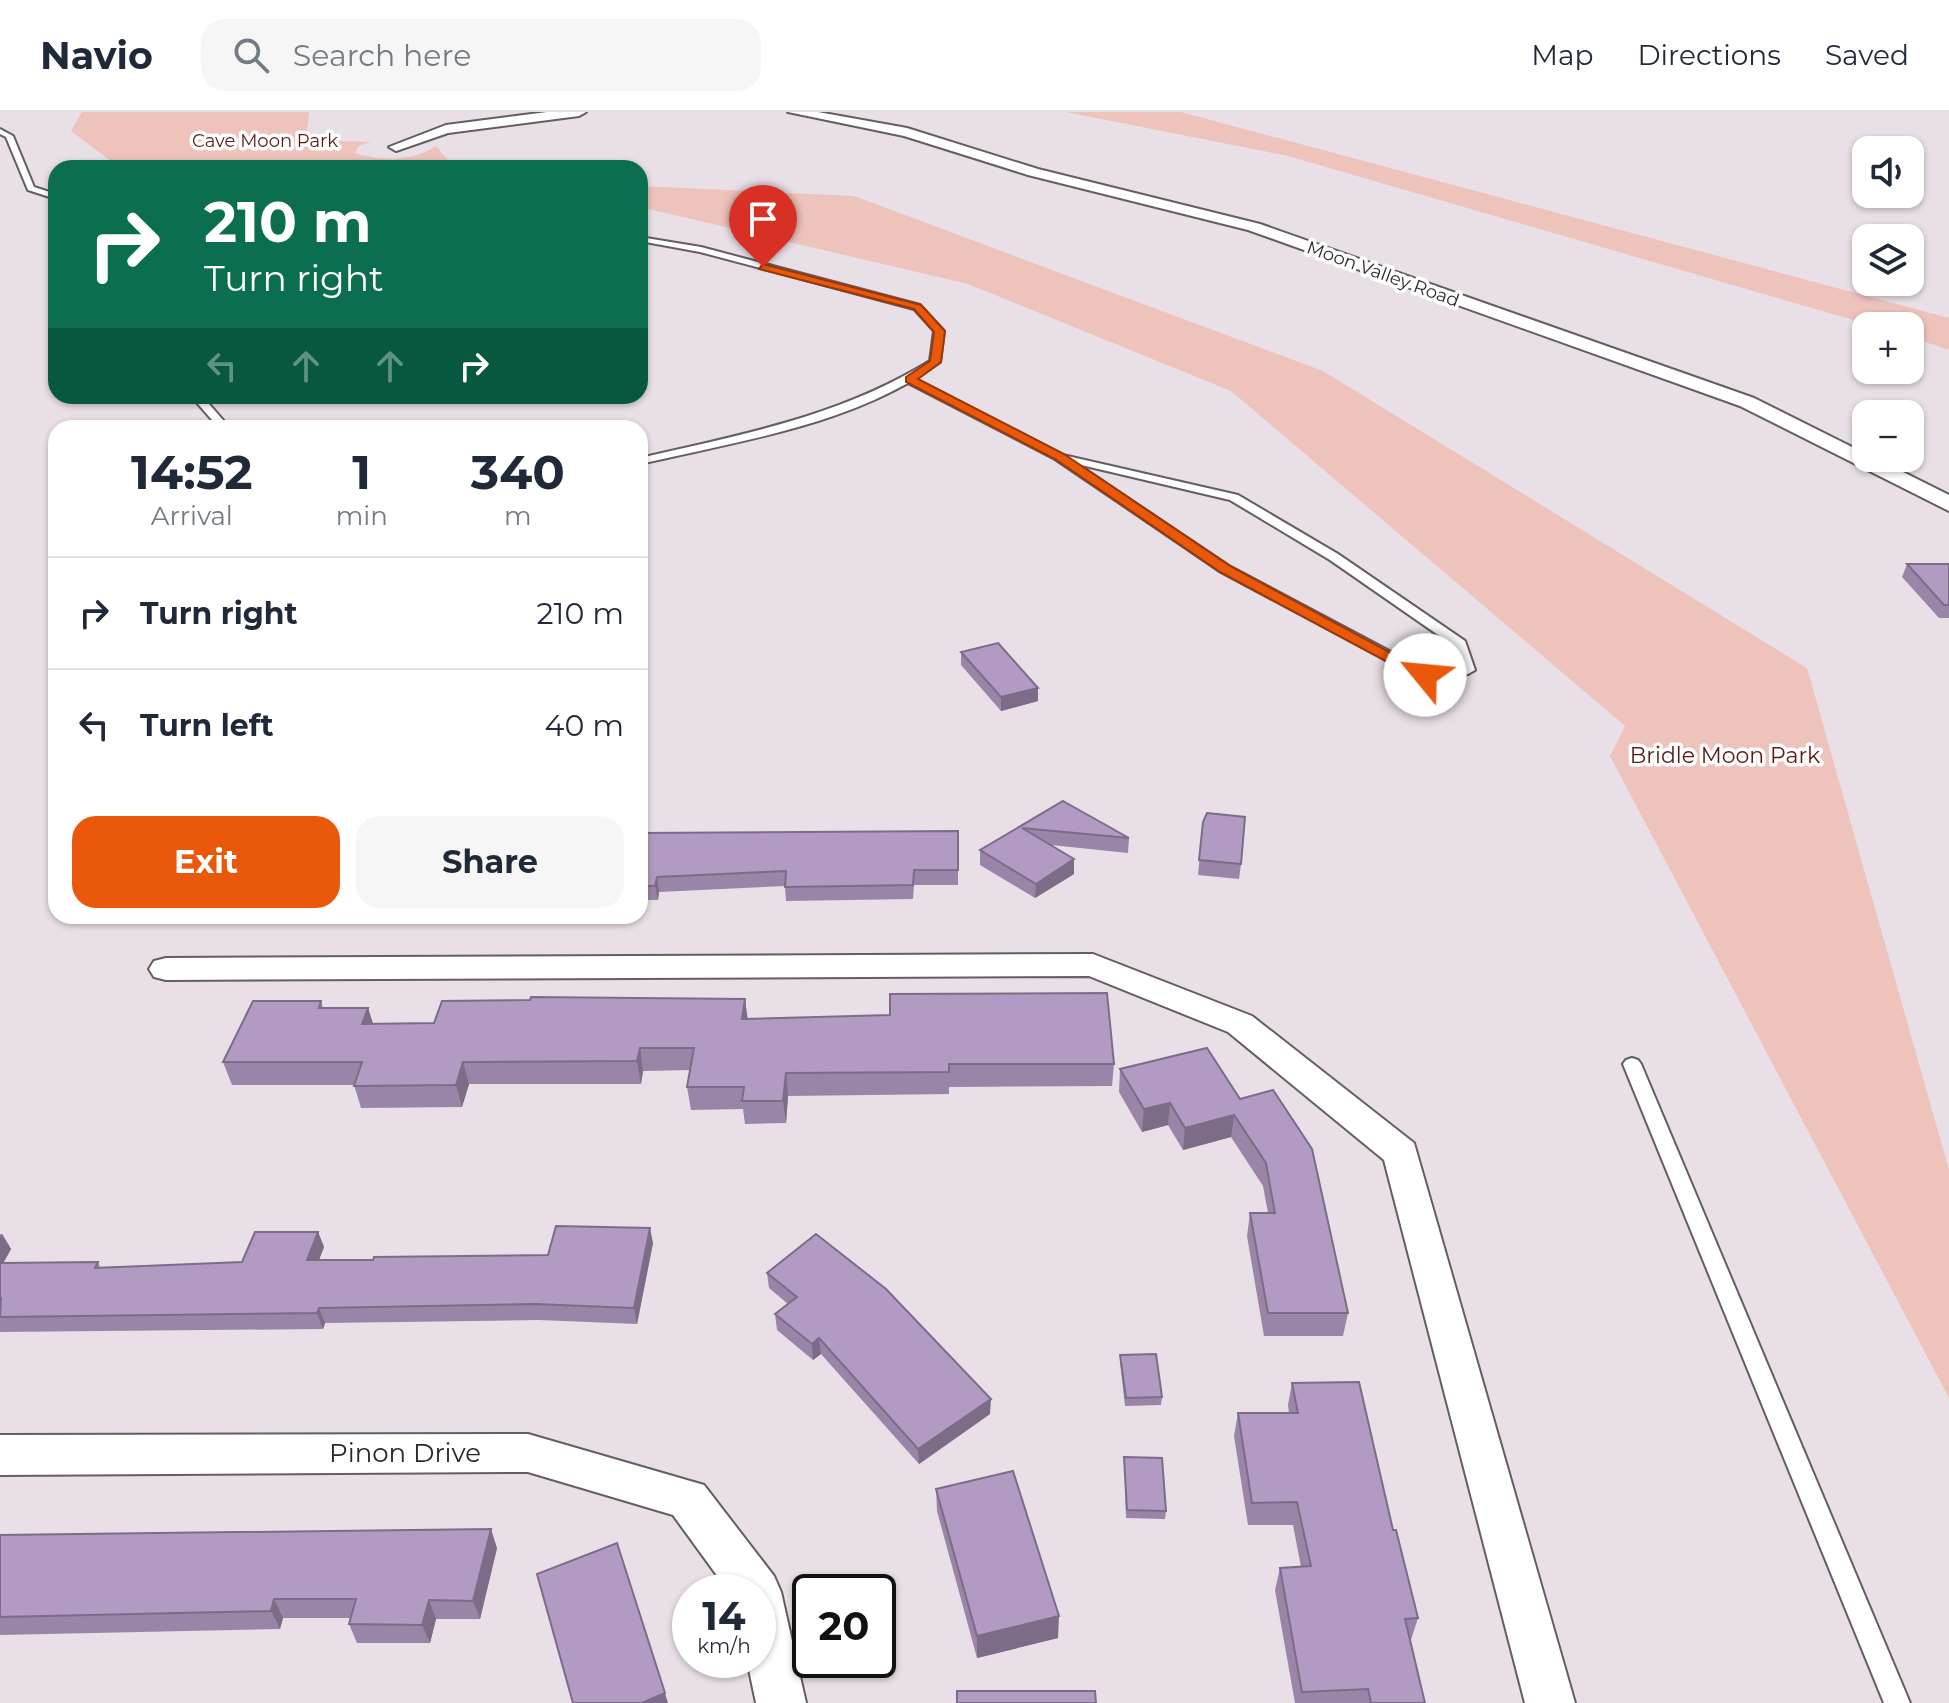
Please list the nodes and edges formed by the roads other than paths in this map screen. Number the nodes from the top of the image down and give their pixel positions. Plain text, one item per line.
1 (579, 112) edge
2 (795, 112) edge
3 (0, 131) edge
4 (396, 147) dead end
5 (48, 194) edge
6 (648, 240) edge
7 (910, 380) junction
8 (203, 404) edge
9 (218, 420) edge
10 (1059, 457) junction
11 (648, 459) edge
12 (1949, 504) edge
13 (166, 969) dead end
14 (1632, 1064) dead end
15 (0, 1455) edge
16 (744, 1574) edge
17 (776, 1678) edge
18 (781, 1703) edge
19 (1550, 1703) edge
20 (1897, 1703) edge

1 - 4 street
2 - 12 street, Moon Valley Road
3 - 5 lane
6 - 7 lane
7 - 10 lane
7 - 11 lane
8 - 9 lane
10 - 10 lane
13 - 19 street
14 - 20 lane
15 - 16 street, Pinon Drive
17 - 18 street

